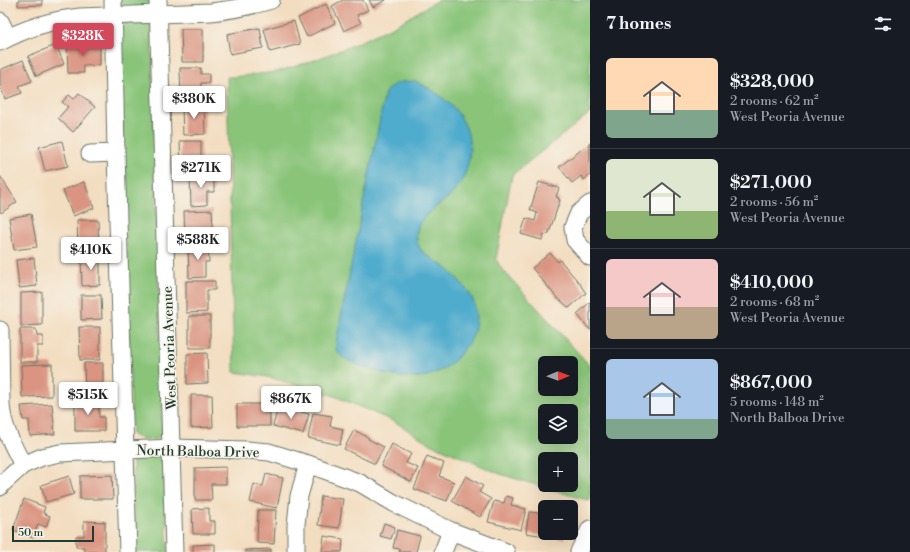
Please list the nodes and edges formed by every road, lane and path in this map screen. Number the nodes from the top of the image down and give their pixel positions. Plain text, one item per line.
1 (271, 0) edge
2 (158, 7) edge
3 (113, 8) edge
4 (0, 21) edge
5 (4, 40) edge
6 (116, 153) junction
7 (90, 154) dead end
8 (590, 204) edge
9 (590, 257) edge
10 (0, 330) edge
11 (172, 448) junction
12 (126, 450) junction
13 (308, 464) junction
14 (23, 465) junction
15 (0, 487) edge
16 (590, 529) edge
17 (451, 531) junction
18 (128, 552) edge
19 (174, 552) edge
20 (296, 552) edge
21 (443, 552) edge
22 (506, 552) edge
23 (579, 552) edge

1 - 2 street
2 - 3 street
2 - 11 street, West Peoria Avenue
3 - 5 street
3 - 6 street
4 - 5 street
6 - 7 street
6 - 12 street
8 - 9 street
10 - 14 street
11 - 12 street, North Balboa Drive
11 - 13 street, North Balboa Drive
11 - 19 street, West Peoria Avenue
12 - 14 street, North Balboa Drive
12 - 18 street
13 - 17 street, North Balboa Drive
13 - 20 street
14 - 15 street, North Balboa Drive
16 - 23 street
17 - 21 street
17 - 22 street, North Balboa Drive

